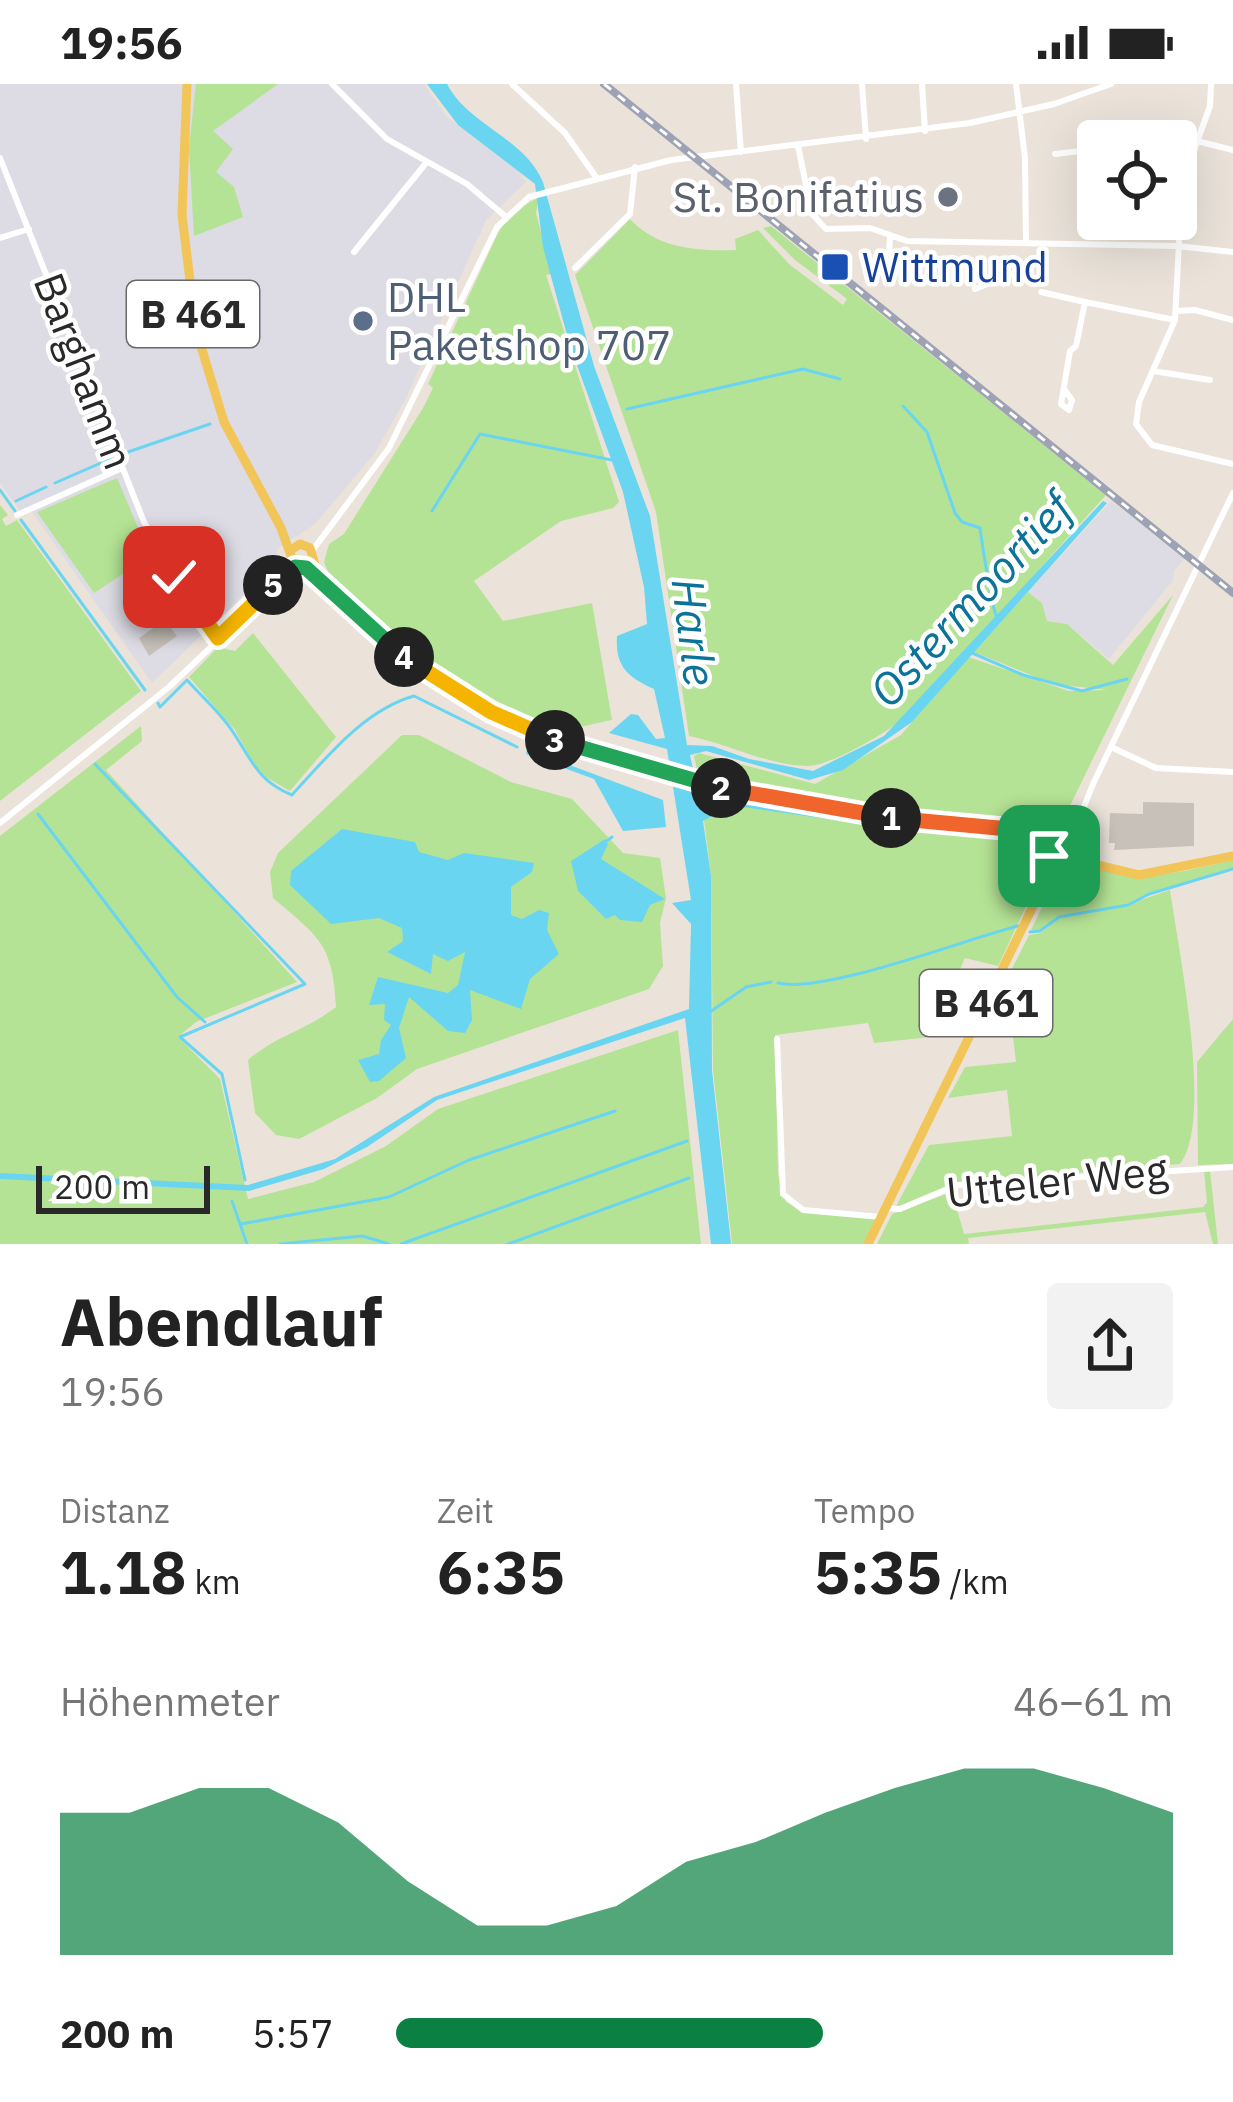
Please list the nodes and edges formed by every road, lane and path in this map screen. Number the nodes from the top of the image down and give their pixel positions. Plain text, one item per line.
1 (187, 84) edge
2 (332, 84) edge
3 (512, 84) edge
4 (736, 84) edge
5 (862, 84) edge
6 (922, 84) edge
7 (1016, 84) edge
8 (1111, 84) edge
9 (1210, 84) edge
10 (1017, 110) junction
11 (926, 131) junction
12 (866, 139) junction
13 (1197, 141) joint
14 (798, 146) junction
15 (1233, 150) edge
16 (1077, 151) edge
17 (741, 152) junction
18 (1055, 154) dead end
19 (0, 158) edge
20 (426, 163) junction
21 (635, 167) junction
22 (596, 177) junction
23 (505, 216) junction
24 (28, 229) junction
25 (890, 237) junction
26 (0, 238) edge
27 (1177, 240) edge
28 (1026, 243) junction
29 (1177, 246) junction
30 (355, 252) dead end
31 (1233, 252) edge
32 (574, 268) dead end
33 (1024, 269) dead end
34 (921, 282) dead end
35 (975, 289) dead end
36 (1042, 292) dead end
37 (1085, 302) junction
38 (1176, 316) junction
39 (1233, 320) edge
40 (1154, 371) junction
41 (1210, 380) dead end
42 (1064, 389) dead end
43 (1233, 464) edge
44 (122, 468) junction
45 (1233, 493) edge
46 (17, 515) dead end
47 (301, 556) junction
48 (218, 638) junction
49 (1111, 748) junction
50 (1233, 772) edge
51 (0, 823) edge
52 (1069, 835) junction
53 (1049, 841) junction
54 (1233, 856) edge
55 (1065, 858) junction
56 (777, 1039) dead end
57 (1233, 1167) edge
58 (884, 1212) junction
59 (868, 1244) edge

1 - 47 main road, B 461
2 - 20 street
3 - 22 street
4 - 17 street
5 - 12 street
6 - 11 street
7 - 10 street
8 - 10 street
9 - 13 street
10 - 11 street
10 - 28 street
11 - 12 street
12 - 14 street
13 - 15 street
14 - 17 street
14 - 25 street
16 - 18 street
17 - 21 street
19 - 24 street, Barghamm
20 - 23 street
20 - 30 street
21 - 22 street
21 - 32 street
22 - 23 street
23 - 47 street
24 - 26 street
24 - 44 street, Barghamm
25 - 28 street
25 - 34 street
27 - 29 street
28 - 29 street
29 - 31 street
29 - 38 street
33 - 35 street
36 - 37 street
37 - 38 street
37 - 42 street
38 - 39 street
38 - 40 street
40 - 41 street
40 - 43 street
44 - 46 street
44 - 48 street, Barghamm
45 - 49 street
47 - 48 street
47 - 53 main road, B 461
48 - 51 street
49 - 50 street
49 - 52 street
52 - 53 main road
52 - 55 main road
53 - 55 main road
54 - 55 main road
55 - 58 main road, B 461
56 - 58 street
57 - 58 street, Utteler Weg
58 - 59 main road, B 461

